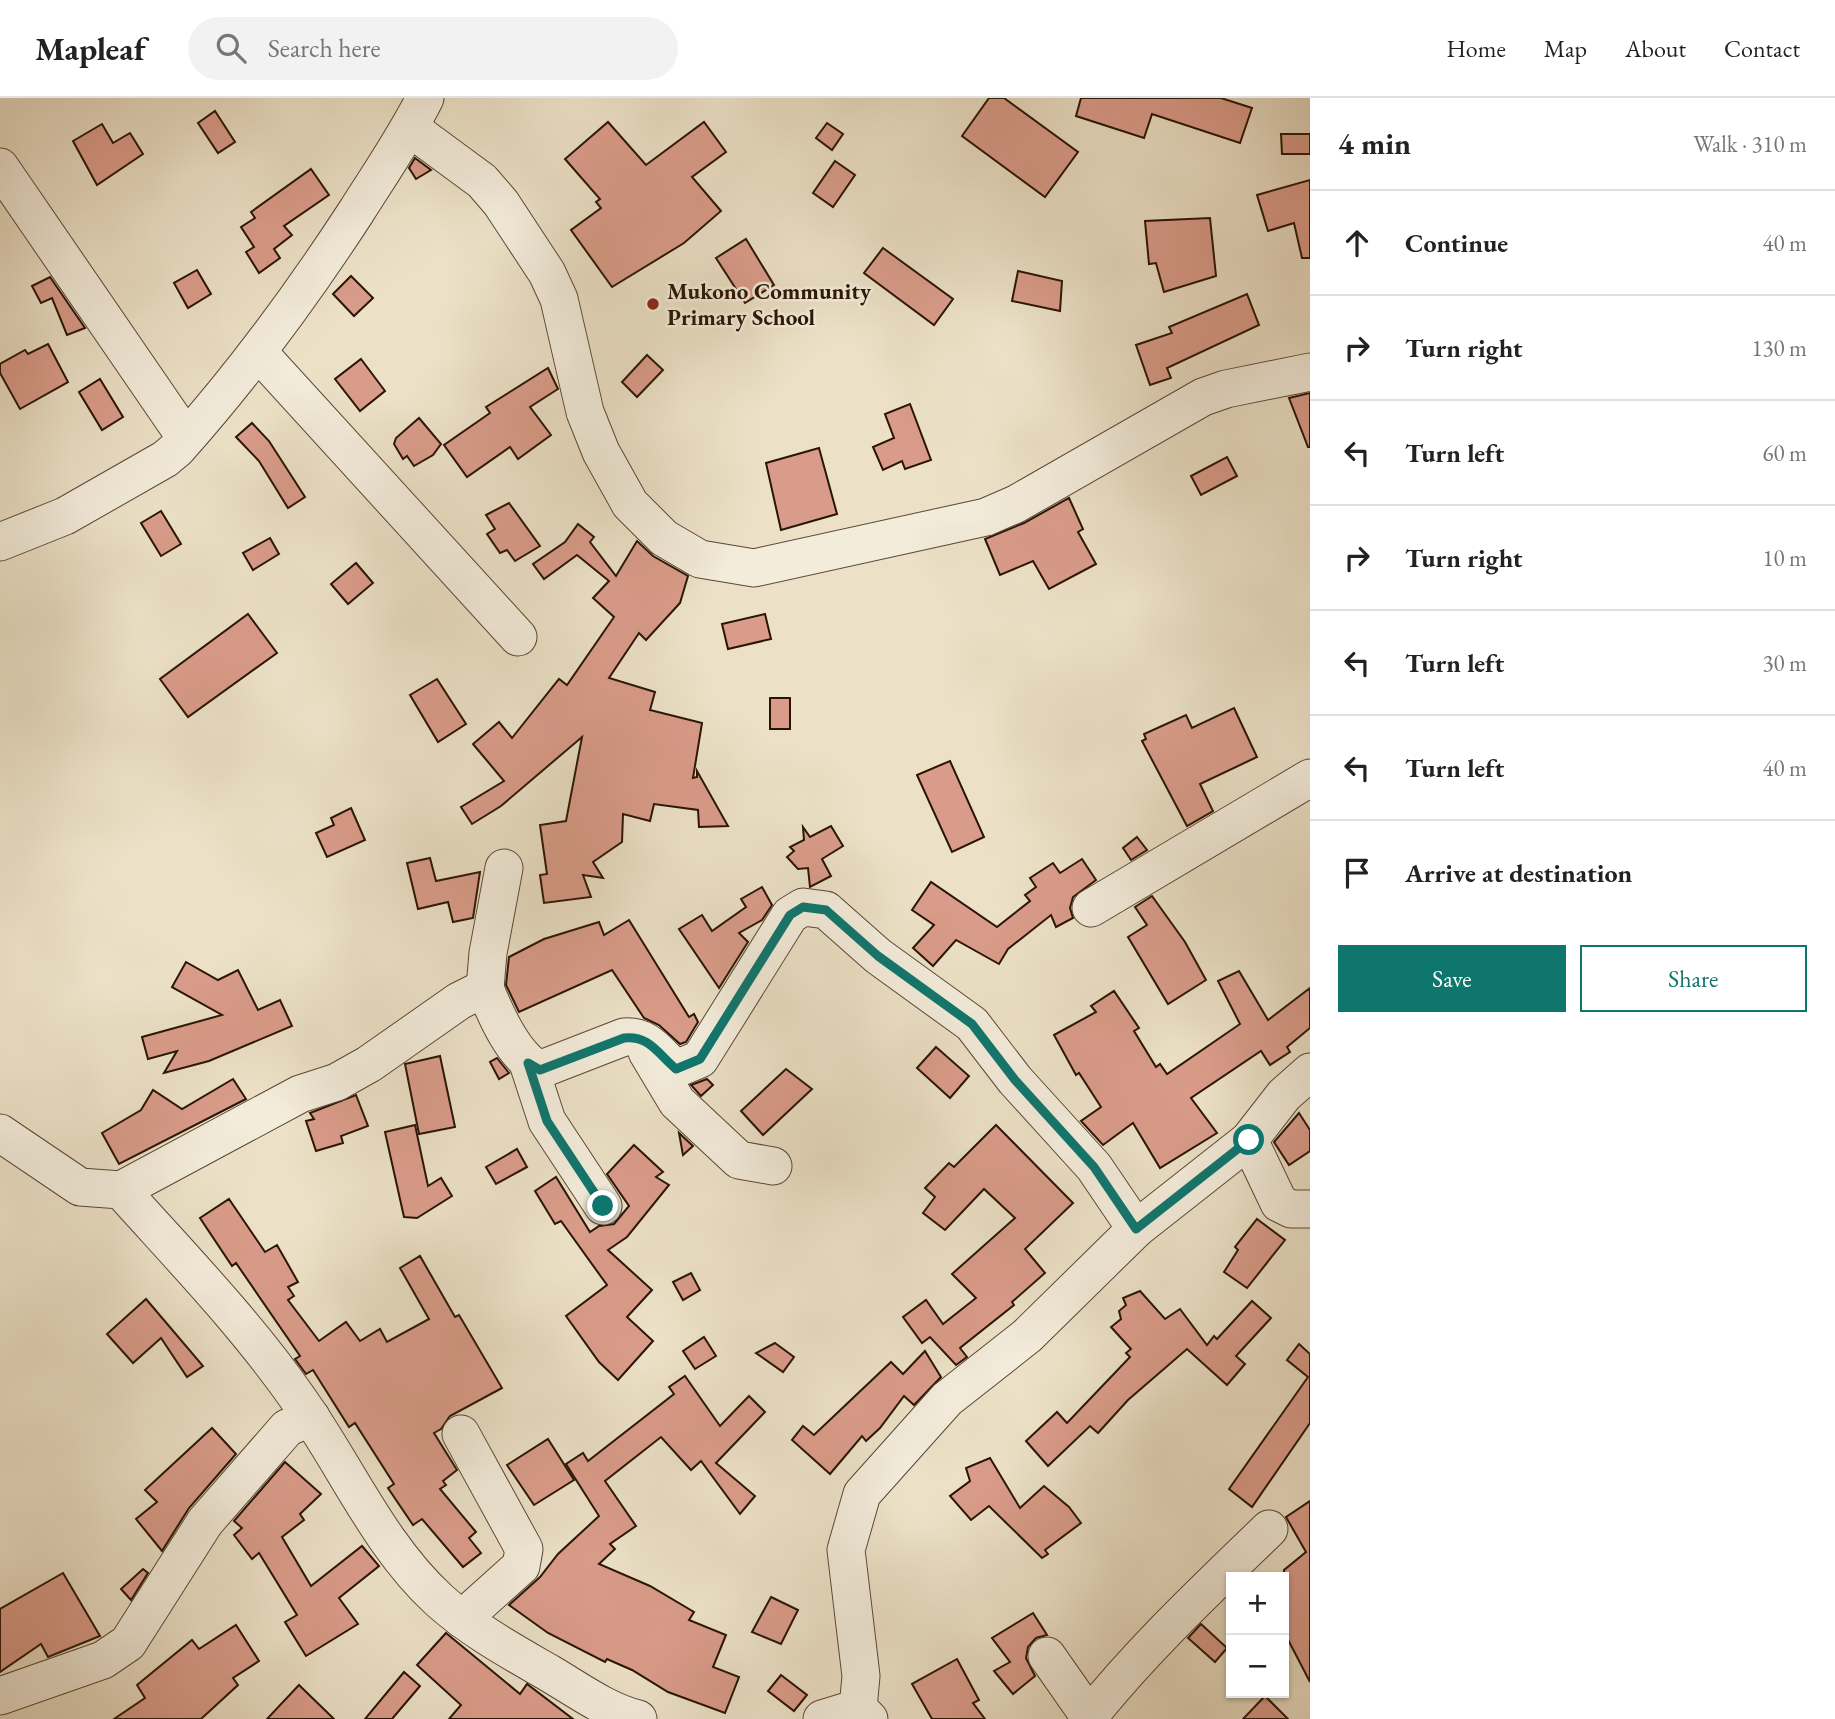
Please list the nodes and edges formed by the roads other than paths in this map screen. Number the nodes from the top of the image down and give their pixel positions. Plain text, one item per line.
1 (417, 113) edge
2 (0, 167) edge
3 (258, 352) junction
4 (1310, 372) edge
5 (186, 438) junction
6 (0, 542) edge
7 (518, 637) dead end
8 (1310, 778) edge
9 (504, 868) dead end
10 (1091, 908) dead end
11 (485, 988) junction
12 (637, 1036) junction
13 (528, 1063) junction
14 (1310, 1072) edge
15 (0, 1133) edge
16 (1249, 1140) junction
17 (773, 1166) dead end
18 (121, 1190) junction
19 (603, 1206) dead end
20 (1308, 1215) edge
21 (1136, 1229) junction
22 (311, 1417) junction
23 (461, 1434) dead end
24 (1269, 1529) dead end
25 (462, 1619) junction
26 (1047, 1656) dead end
27 (0, 1696) edge
28 (863, 1714) edge
29 (623, 1717) edge
30 (1088, 1718) edge
31 (822, 1719) edge

1 - 3 street
1 - 4 street
2 - 5 street
3 - 5 street
3 - 7 street
5 - 6 street
8 - 10 street
9 - 11 street
11 - 13 street
11 - 18 street
12 - 13 street
12 - 17 street
12 - 21 street
13 - 19 street
14 - 16 street
15 - 18 street
16 - 20 street
16 - 21 street
18 - 22 street
21 - 28 street
22 - 25 street
22 - 27 street
23 - 25 street
24 - 30 street
25 - 29 street
26 - 30 street
28 - 31 street

